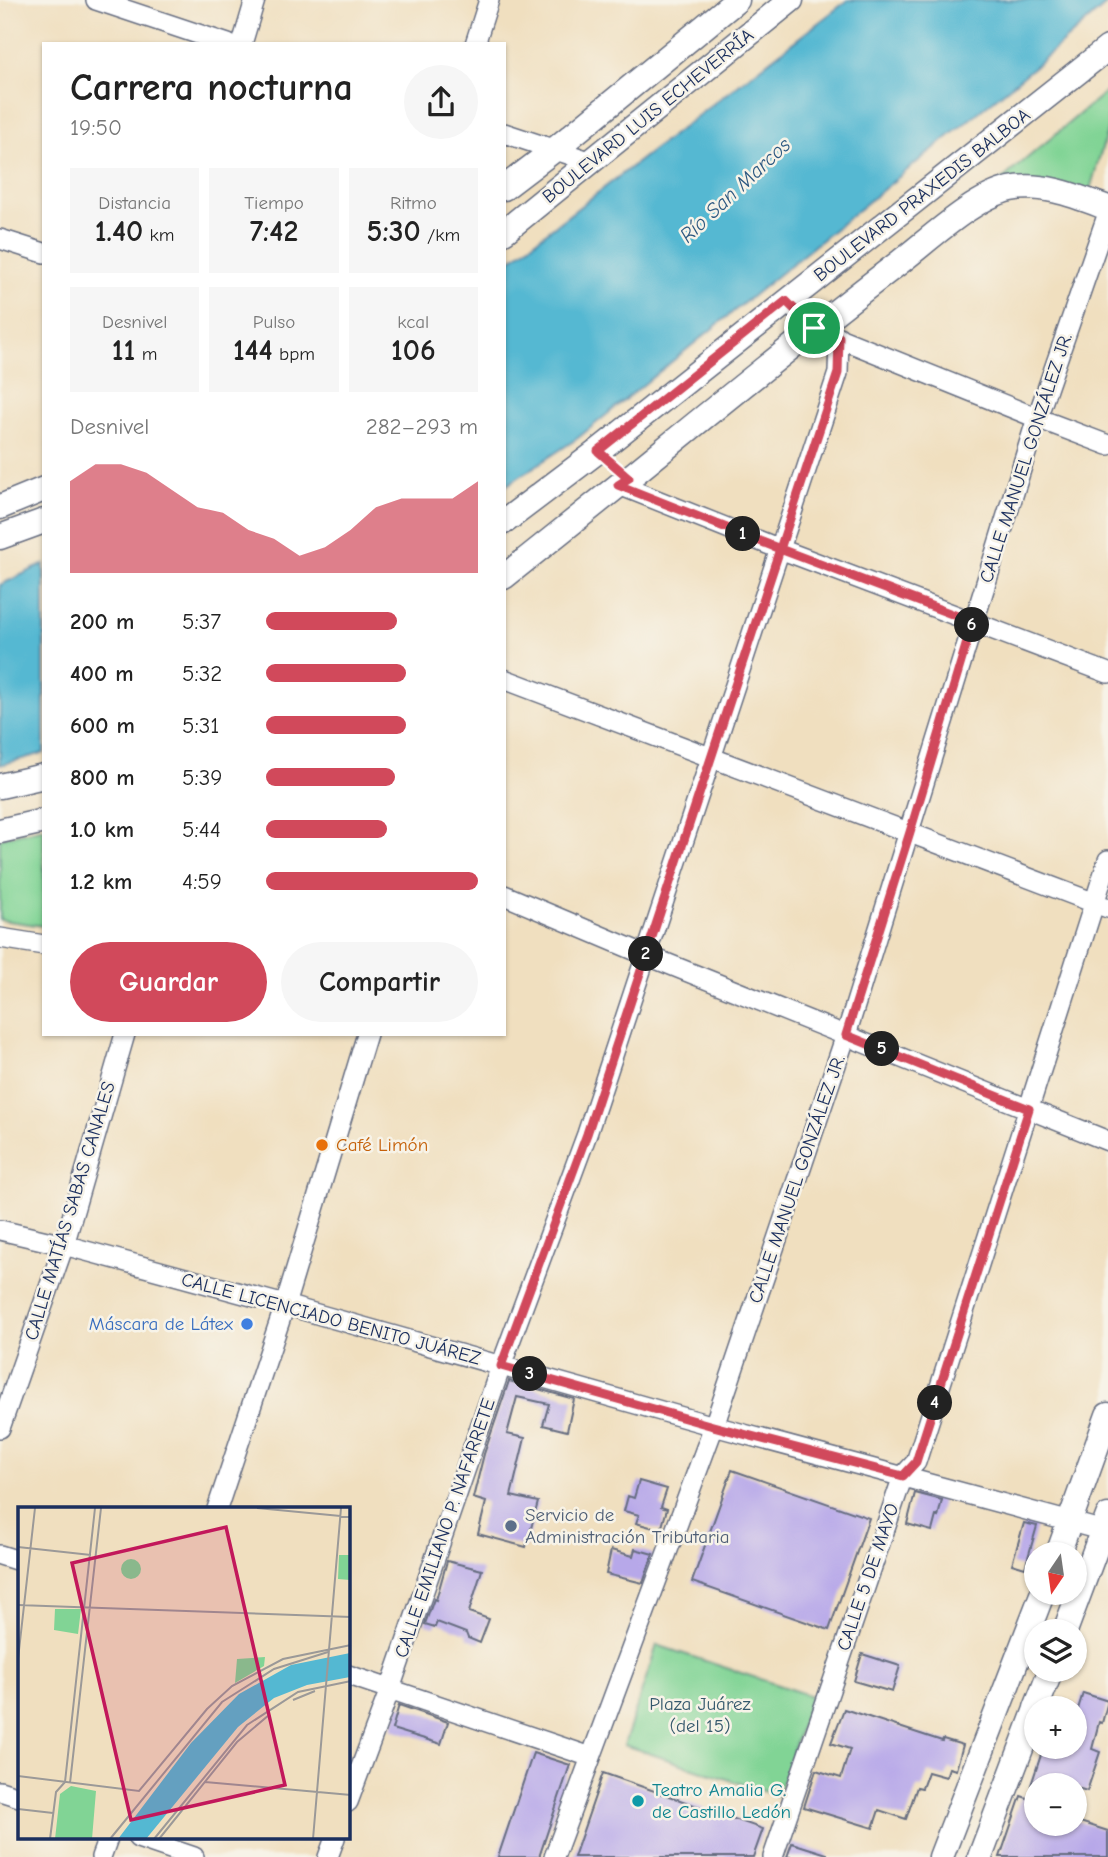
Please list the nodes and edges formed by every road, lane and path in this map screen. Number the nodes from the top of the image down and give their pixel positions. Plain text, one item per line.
1 (96, 0) edge
2 (255, 0) edge
3 (489, 0) edge
4 (737, 0) edge
5 (791, 0) edge
6 (222, 42) edge
7 (243, 42) edge
8 (476, 42) edge
9 (1108, 48) edge
10 (506, 134) edge
11 (554, 149) junction
12 (592, 163) junction
13 (506, 186) edge
14 (1108, 211) edge
15 (506, 230) edge
16 (0, 239) edge
17 (42, 252) edge
18 (786, 301) junction
19 (814, 328) junction
20 (839, 337) junction
21 (1037, 418) junction
22 (1108, 445) edge
23 (598, 451) junction
24 (624, 481) junction
25 (42, 490) edge
26 (0, 507) edge
27 (0, 519) edge
28 (506, 520) edge
29 (35, 524) edge
30 (0, 537) edge
31 (780, 549) junction
32 (506, 575) edge
33 (973, 622) junction
34 (1108, 673) edge
35 (506, 680) edge
36 (711, 758) junction
37 (42, 776) edge
38 (0, 786) edge
39 (42, 821) edge
40 (0, 831) edge
41 (910, 832) junction
42 (1108, 860) edge
43 (506, 896) edge
44 (1101, 905) edge
45 (0, 938) edge
46 (42, 945) edge
47 (646, 955) junction
48 (846, 1035) junction
49 (124, 1036) edge
50 (366, 1036) edge
51 (1029, 1109) junction
52 (1108, 1141) edge
53 (0, 1230) edge
54 (64, 1245) junction
55 (285, 1305) junction
56 (501, 1366) junction
57 (1108, 1415) edge
58 (713, 1426) junction
59 (0, 1428) edge
60 (903, 1476) junction
61 (218, 1507) edge
62 (1071, 1522) junction
63 (1106, 1526) edge
64 (1063, 1542) edge
65 (0, 1555) edge
66 (18, 1561) edge
67 (1039, 1605) edge
68 (1070, 1619) edge
69 (350, 1676) edge
70 (390, 1689) junction
71 (1024, 1741) edge
72 (591, 1757) junction
73 (0, 1791) edge
74 (18, 1797) edge
75 (350, 1797) edge
76 (107, 1840) edge
77 (144, 1840) edge
78 (334, 1840) edge
79 (101, 1857) edge
80 (194, 1857) edge
81 (328, 1857) edge
82 (554, 1857) edge
83 (773, 1857) edge
84 (941, 1857) edge
85 (981, 1857) edge

1 - 6 street
2 - 7 street
3 - 8 street
4 - 11 main road, BOULEVARD LUIS ECHEVERRÍA
5 - 12 main road, BOULEVARD LUIS ECHEVERRÍA
9 - 18 main road, BOULEVARD PRAXEDIS BALBOA
10 - 11 street
11 - 12 street
11 - 13 main road, BOULEVARD LUIS ECHEVERRÍA
12 - 15 main road, BOULEVARD LUIS ECHEVERRÍA
14 - 19 main road, BOULEVARD PRAXEDIS BALBOA
14 - 21 street, CALLE MANUEL GONZÁLEZ JR.
16 - 17 street
18 - 19 street
18 - 23 main road, BOULEVARD PRAXEDIS BALBOA
19 - 20 street
19 - 24 main road, BOULEVARD PRAXEDIS BALBOA
20 - 21 street
20 - 31 street, CALLE EMILIANO P. NAFARRETE
21 - 22 street
21 - 33 street, CALLE MANUEL GONZÁLEZ JR.
23 - 24 main road
23 - 28 main road, BOULEVARD PRAXEDIS BALBOA
24 - 31 street
24 - 32 main road, BOULEVARD PRAXEDIS BALBOA
25 - 26 main road
27 - 29 street
29 - 30 main road
31 - 33 street
31 - 36 street, CALLE EMILIANO P. NAFARRETE
33 - 34 street
33 - 41 street, CALLE MANUEL GONZÁLEZ JR.
35 - 36 street
36 - 41 street
36 - 47 street, CALLE EMILIANO P. NAFARRETE
37 - 38 main road
39 - 40 main road
41 - 44 street
41 - 48 street, CALLE MANUEL GONZÁLEZ JR.
42 - 44 street, CALLE 5 DE MAYO
43 - 47 street
44 - 51 street, CALLE 5 DE MAYO
45 - 46 street
47 - 48 street
47 - 56 street, CALLE EMILIANO P. NAFARRETE
48 - 51 street
48 - 58 street, CALLE MANUEL GONZÁLEZ JR.
49 - 54 street, CALLE MATÍAS SABAS CANALES
50 - 55 street
51 - 52 street
51 - 60 street, CALLE 5 DE MAYO
53 - 54 street, CALLE LICENCIADO BENITO JUÁREZ
54 - 55 street, CALLE LICENCIADO BENITO JUÁREZ
54 - 59 street, CALLE MATÍAS SABAS CANALES
55 - 56 street, CALLE LICENCIADO BENITO JUÁREZ
55 - 61 street
56 - 58 street, CALLE LICENCIADO BENITO JUÁREZ
56 - 70 street, CALLE EMILIANO P. NAFARRETE
57 - 62 main road
58 - 60 street, CALLE LICENCIADO BENITO JUÁREZ
58 - 72 street, CALLE MANUEL GONZÁLEZ JR.
60 - 62 street, CALLE LICENCIADO BENITO JUÁREZ
60 - 83 street, CALLE 5 DE MAYO
62 - 63 street, CALLE LICENCIADO BENITO JUÁREZ
62 - 64 main road
63 - 68 main road
65 - 66 street
67 - 84 main road
69 - 70 street
70 - 72 street
70 - 75 street, CALLE EMILIANO P. NAFARRETE
71 - 85 main road
72 - 82 street, CALLE MANUEL GONZÁLEZ JR.
73 - 74 street
76 - 79 street
77 - 80 street
78 - 81 street

